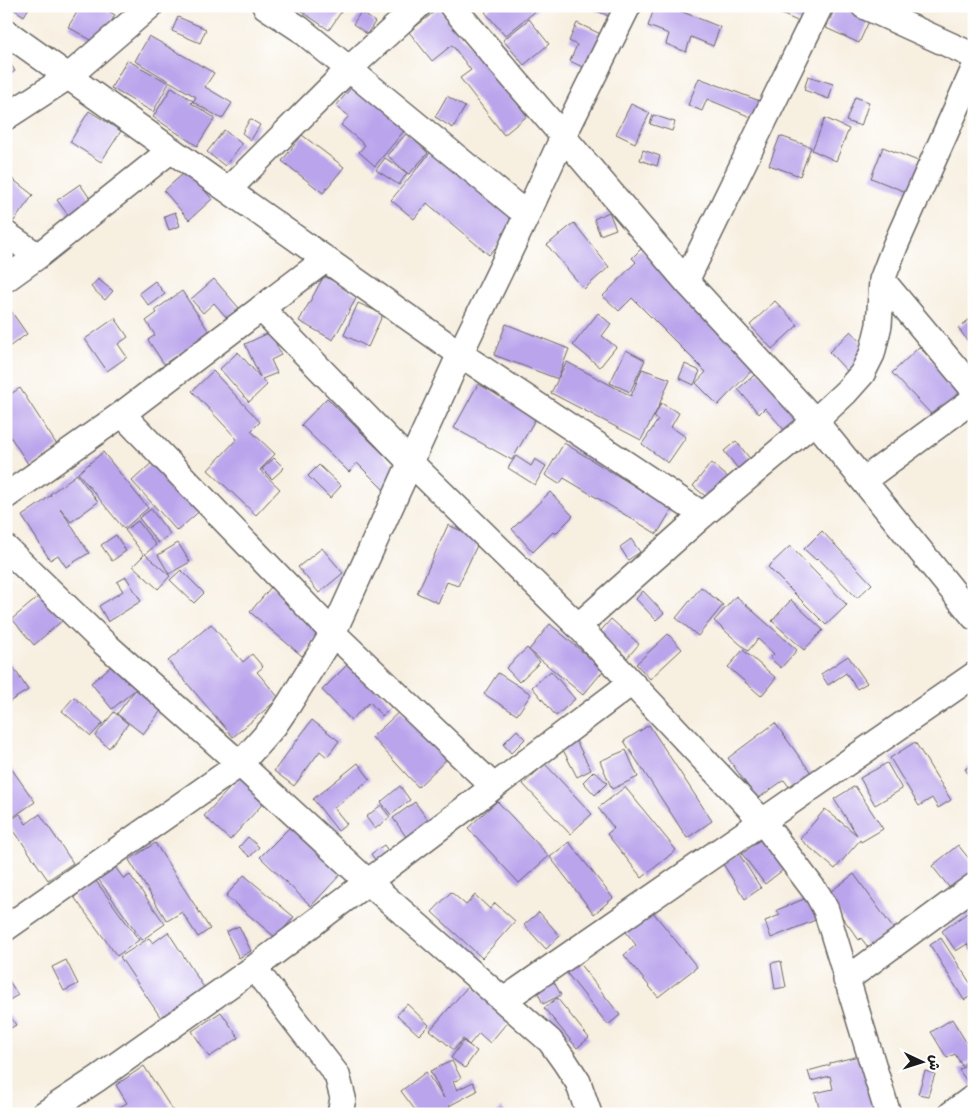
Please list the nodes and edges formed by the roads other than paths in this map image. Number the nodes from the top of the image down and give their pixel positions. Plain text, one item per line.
1 (150, 6) edge
2 (264, 6) edge
3 (418, 6) edge
4 (452, 6) edge
5 (628, 6) edge
6 (820, 6) edge
7 (864, 6) edge
8 (6, 32) edge
9 (974, 56) edge
10 (350, 69) junction
11 (974, 69) edge
12 (69, 76) junction
13 (6, 117) edge
14 (562, 137) junction
15 (171, 150) junction
16 (228, 190) junction
17 (527, 215) junction
18 (6, 234) edge
19 (38, 256) junction
20 (326, 259) junction
21 (6, 278) edge
22 (882, 280) junction
23 (686, 281) junction
24 (261, 308) junction
25 (460, 354) junction
26 (974, 390) edge
27 (974, 399) edge
28 (122, 414) junction
29 (815, 421) junction
30 (411, 463) junction
31 (864, 480) junction
32 (6, 496) edge
33 (703, 515) junction
34 (6, 548) edge
35 (971, 610) edge
36 (578, 626) junction
37 (333, 633) junction
38 (974, 675) edge
39 (631, 683) junction
40 (240, 764) junction
41 (493, 786) junction
42 (763, 822) junction
43 (368, 882) junction
44 (974, 886) edge
45 (6, 928) edge
46 (254, 968) junction
47 (846, 980) junction
48 (504, 1000) junction
49 (974, 1097) edge
50 (44, 1114) edge
51 (340, 1114) edge
52 (589, 1114) edge
53 (888, 1114) edge
54 (951, 1114) edge

1 - 12 street
2 - 10 street
3 - 10 street
4 - 14 street
5 - 14 street
6 - 23 street
7 - 9 street
8 - 12 street
10 - 16 street
10 - 17 street
11 - 22 street
12 - 13 street
12 - 15 street
14 - 17 street
14 - 23 street
15 - 16 street
15 - 19 street
16 - 20 street
17 - 25 street
18 - 19 street
19 - 21 street
20 - 24 street
20 - 25 street
22 - 26 street
22 - 29 street
23 - 29 street
24 - 28 street
24 - 30 street
25 - 30 street
25 - 33 street
27 - 31 street
28 - 32 street
28 - 37 street
29 - 31 street
29 - 33 street
30 - 36 street
30 - 37 street
31 - 35 street
33 - 36 street
34 - 40 street
36 - 39 street
37 - 40 street
37 - 41 street
38 - 42 street
39 - 41 street
39 - 42 street
40 - 43 street
40 - 45 street
41 - 43 street
42 - 47 street
42 - 48 street
43 - 46 street
43 - 48 street
44 - 47 street
46 - 50 street
46 - 51 street
47 - 53 street
48 - 52 street
49 - 54 street

